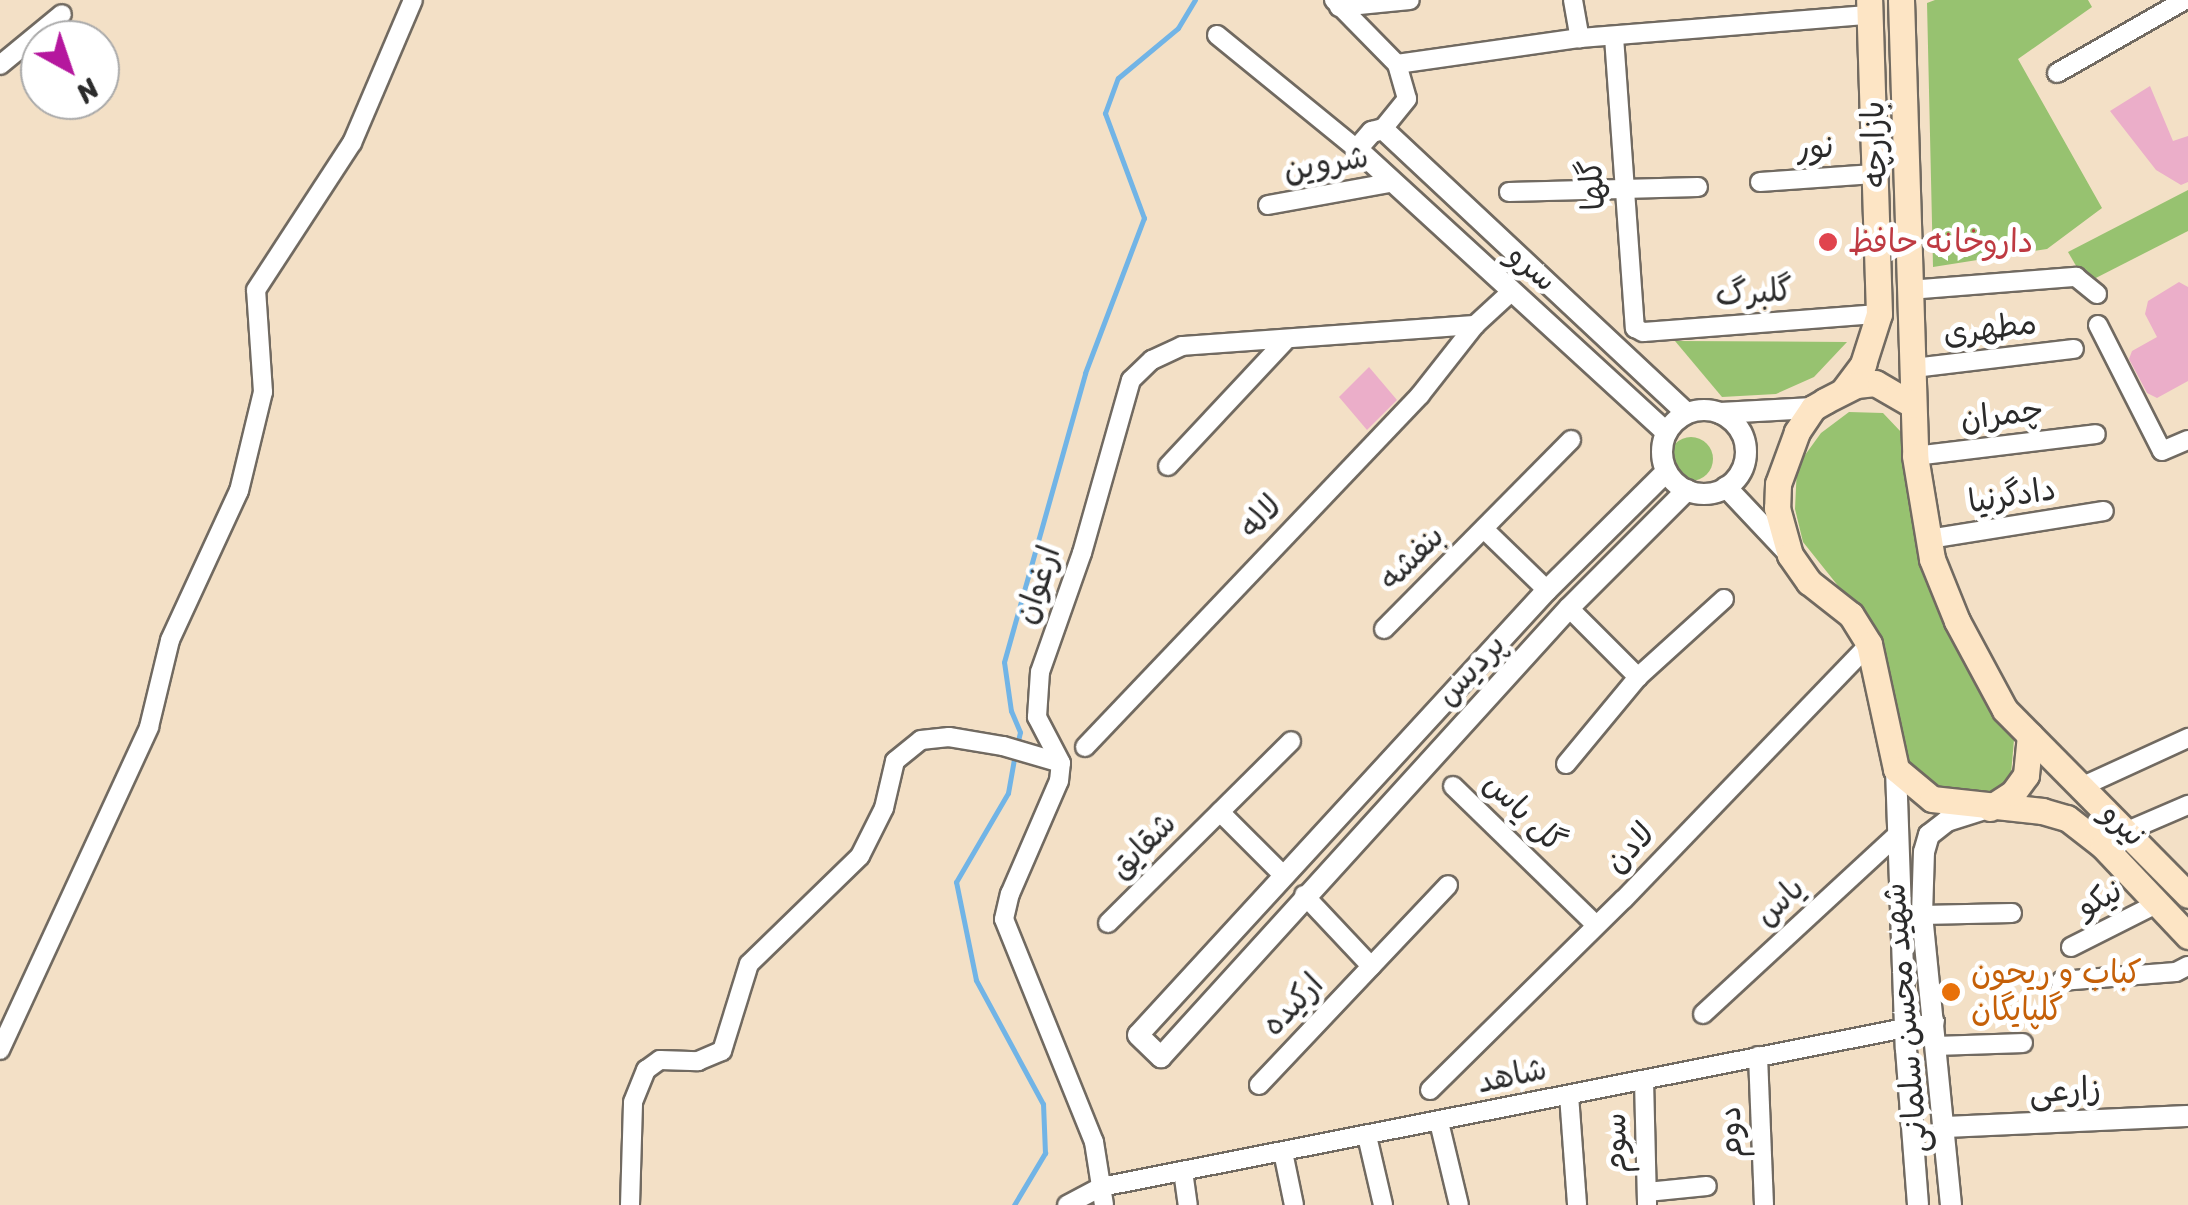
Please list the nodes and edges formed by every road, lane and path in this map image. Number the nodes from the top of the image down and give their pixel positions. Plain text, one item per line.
1 (413, 0) edge
2 (1410, 0) edge
3 (1573, 0) edge
4 (1901, 0) edge
5 (2185, 0) edge
6 (1336, 3) edge
7 (1868, 8) edge
8 (62, 14) dead end
9 (1216, 34) dead end
10 (1580, 38) junction
11 (1614, 38) junction
12 (1397, 64) junction
13 (0, 65) edge
14 (2057, 73) dead end
15 (1383, 129) junction
16 (1358, 149) junction
17 (1874, 174) junction
18 (1394, 182) junction
19 (1760, 182) dead end
20 (1698, 187) dead end
21 (1624, 188) junction
22 (1509, 192) dead end
23 (1268, 205) dead end
24 (1469, 212) junction
25 (1448, 232) junction
26 (1512, 290) junction
27 (1909, 290) junction
28 (2096, 294) dead end
29 (1879, 314) junction
30 (1475, 324) junction
31 (2098, 325) dead end
32 (1635, 328) joint
33 (1284, 342) junction
34 (2074, 349) dead end
35 (1914, 368) junction
36 (1843, 390) junction
37 (1913, 405) junction
38 (1813, 408) junction
39 (1687, 413) junction
40 (1720, 413) junction
41 (1666, 432) junction
42 (2096, 434) dead end
43 (1570, 440) dead end
44 (2188, 440) edge
45 (1915, 456) junction
46 (1168, 466) dead end
47 (1666, 472) junction
48 (1726, 487) junction
49 (1686, 490) junction
50 (2104, 511) dead end
51 (1484, 530) junction
52 (1929, 540) junction
53 (1790, 555) junction
54 (1547, 590) junction
55 (1724, 599) dead end
56 (1570, 608) junction
57 (1384, 629) dead end
58 (1869, 644) junction
59 (1638, 677) junction
60 (2030, 735) junction
61 (2188, 738) edge
62 (1291, 741) dead end
63 (1084, 747) dead end
64 (1060, 763) junction
65 (1566, 764) dead end
66 (1896, 769) junction
67 (1453, 786) dead end
68 (2081, 787) junction
69 (2188, 805) edge
70 (1990, 808) junction
71 (1220, 812) junction
72 (2125, 832) junction
73 (1898, 834) junction
74 (1284, 876) junction
75 (1448, 885) dead end
76 (1304, 895) junction
77 (2188, 895) edge
78 (2156, 904) junction
79 (2012, 914) dead end
80 (1922, 916) junction
81 (1108, 923) dead end
82 (1595, 924) junction
83 (2188, 936) edge
84 (2071, 947) dead end
85 (1371, 966) junction
86 (2186, 969) edge
87 (2061, 981) dead end
88 (1703, 1014) dead end
89 (1935, 1022) junction
90 (1905, 1028) junction
91 (2023, 1043) dead end
92 (1937, 1046) junction
93 (0, 1050) edge
94 (1758, 1056) junction
95 (1644, 1080) junction
96 (1259, 1084) dead end
97 (1430, 1090) dead end
98 (1569, 1095) junction
99 (2188, 1116) edge
100 (1439, 1122) junction
101 (1944, 1127) junction
102 (1368, 1136) junction
103 (1282, 1152) junction
104 (1183, 1172) junction
105 (1707, 1186) dead end
106 (1103, 1196) edge
107 (1647, 1199) edge
108 (630, 1205) edge
109 (1066, 1205) edge
110 (1188, 1205) edge
111 (1294, 1205) edge
112 (1383, 1205) edge
113 (1459, 1205) edge
114 (1577, 1205) edge
115 (1764, 1205) edge
116 (1918, 1205) edge
117 (1951, 1205) edge

1 - 93 street
2 - 6 street
3 - 10 street
4 - 27 main road, بازارچه
5 - 14 street
6 - 12 street
7 - 11 street
7 - 17 main road, بازارچه
8 - 13 street
9 - 16 street
10 - 11 street
10 - 12 street
11 - 21 street, گلها
12 - 15 street
15 - 16 street
15 - 24 street, سرو
16 - 18 street, سرو
17 - 19 street, نور
17 - 29 main road, بازارچه
18 - 23 street, شروین
18 - 25 street, سرو
20 - 21 street
21 - 22 street
21 - 32 street, گلها
24 - 25 street
24 - 39 street, سرو
25 - 26 street, سرو
26 - 30 street
26 - 41 street, سرو
27 - 28 street
27 - 35 main road, بازارچه
29 - 32 street, گلبرگ
29 - 36 main road, بازارچه
30 - 33 street, ارغوان
30 - 63 street, لاله
31 - 44 street
33 - 46 street
33 - 64 street, ارغوان
34 - 35 street, مطهری
35 - 37 main road, بازارچه
36 - 37 main road
36 - 38 main road
37 - 45 main road, بازارچه
38 - 40 street
38 - 53 main road
39 - 40 street
39 - 41 street
40 - 48 street
41 - 47 street
42 - 45 street, چمران
43 - 51 street, بنفشه
45 - 52 main road, بازارچه
47 - 49 street
47 - 54 street, پردیس
48 - 49 street
48 - 53 street
49 - 56 street, پردیس
50 - 52 street, دادگرنیا
51 - 54 street, بنفشه
51 - 57 street, بنفشه
52 - 60 main road, نیرو
53 - 58 main road
54 - 56 street
54 - 74 street, پردیس
55 - 59 street
56 - 59 street
56 - 76 street, پردیس
58 - 66 main road
58 - 82 street, لادن
59 - 65 street
60 - 68 main road, نیرو
60 - 70 main road
61 - 68 street
62 - 71 street, شقایق
64 - 106 street
64 - 108 street
66 - 70 main road, نیرو
66 - 73 street, شهید محسن سلمانی
67 - 82 street, گل یاس
68 - 72 main road, نیرو
69 - 72 street
70 - 78 main road, نیرو
70 - 80 street, شهید محسن سلمانی
71 - 74 street, شقایق
71 - 81 street, شقایق
72 - 77 main road, نیرو
73 - 88 street, یاس
73 - 90 street, شهید محسن سلمانی
74 - 76 street
74 - 76 street, پردیس
75 - 85 street, ارکیده
76 - 85 street, ارکیده
78 - 83 main road, نیرو
78 - 84 street, نیکو
79 - 80 street
80 - 89 street, شهید محسن سلمانی
82 - 97 street, لادن
85 - 96 street, ارکیده
86 - 87 street
89 - 90 street, شاهد
89 - 92 street, شهید محسن سلمانی
90 - 94 street, شاهد
90 - 116 street, شهید محسن سلمانی
91 - 92 street
92 - 101 street, شهید محسن سلمانی
94 - 95 street, شاهد
94 - 115 street, دوم
95 - 98 street, شاهد
95 - 107 street, سوم
98 - 100 street, شاهد
98 - 114 street
99 - 101 street, زارعی
100 - 102 street, شاهد
100 - 113 street
101 - 117 street, شهید محسن سلمانی
102 - 103 street, شاهد
102 - 112 street
103 - 104 street, شاهد
103 - 111 street
104 - 106 street, شاهد
104 - 110 street
105 - 107 street
106 - 109 street, شاهد

